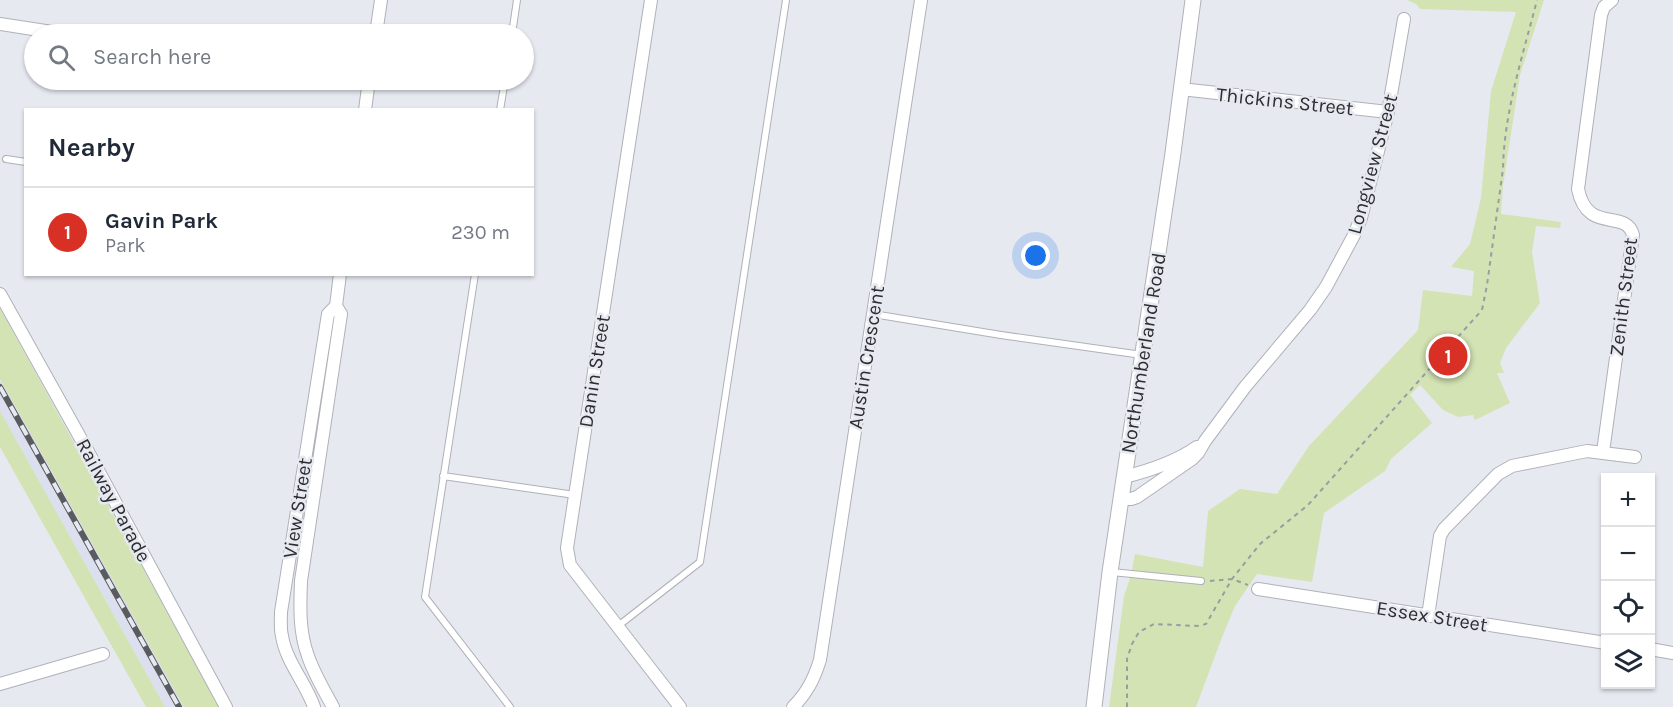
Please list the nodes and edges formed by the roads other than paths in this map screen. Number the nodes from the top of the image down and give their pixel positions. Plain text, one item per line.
1 (381, 0) edge
2 (518, 0) edge
3 (651, 0) edge
4 (786, 0) edge
5 (921, 0) edge
6 (1193, 0) edge
7 (1612, 0) edge
8 (1404, 19) dead end
9 (0, 24) edge
10 (377, 24) edge
11 (514, 24) edge
12 (24, 28) edge
13 (1181, 89) junction
14 (366, 90) edge
15 (503, 90) edge
16 (365, 108) edge
17 (500, 108) edge
18 (1388, 112) junction
19 (6, 159) dead end
20 (24, 162) edge
21 (340, 276) edge
22 (475, 276) edge
23 (0, 294) edge
24 (336, 306) junction
25 (873, 314) junction
26 (1143, 355) junction
27 (1205, 441) junction
28 (1603, 452) junction
29 (1635, 457) dead end
30 (443, 476) junction
31 (1124, 477) junction
32 (575, 495) junction
33 (1121, 499) junction
34 (1110, 572) junction
35 (1201, 581) road end
36 (1258, 590) road end
37 (1428, 616) junction
38 (617, 626) junction
39 (1601, 642) edge
40 (1655, 650) edge
41 (1673, 653) edge
42 (103, 654) dead end
43 (0, 684) edge
44 (226, 707) edge
45 (314, 707) edge
46 (333, 707) edge
47 (510, 707) edge
48 (680, 707) edge
49 (793, 707) edge
50 (1094, 707) edge

1 - 10 street
2 - 11 lane
3 - 32 street, Danin Street
4 - 38 lane
5 - 25 street, Austin Crescent
6 - 13 street, Northumberland Road
7 - 28 street, Zenith Street
8 - 18 street, Longview Street
9 - 12 street
13 - 18 street, Thickins Street
13 - 26 street, Northumberland Road
14 - 16 street
15 - 17 lane
18 - 27 street, Longview Street
19 - 20 lane
21 - 24 street, View Street
22 - 30 lane
23 - 44 street, Railway Parade
24 - 45 street, View Street
24 - 46 street, View Street
25 - 26 lane
25 - 49 street, Austin Crescent
26 - 31 street, Northumberland Road
27 - 31 street, Longview Street
27 - 33 street, Longview Street
28 - 29 street
28 - 37 street
30 - 32 lane
30 - 47 lane
31 - 33 street, Northumberland Road
32 - 38 street, Danin Street
33 - 34 street, Northumberland Road
34 - 35 lane
34 - 50 street, Northumberland Road
36 - 37 street, Essex Street
37 - 39 street, Essex Street
38 - 48 street, Danin Street
40 - 41 street
42 - 43 street

